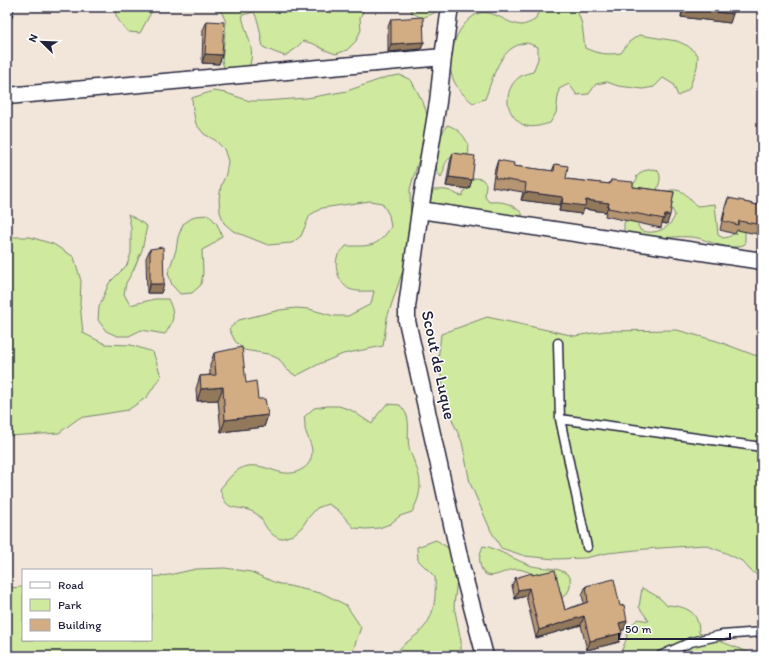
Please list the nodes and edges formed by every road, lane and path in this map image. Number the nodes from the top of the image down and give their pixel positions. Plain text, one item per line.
1 (450, 7) edge
2 (443, 57) junction
3 (7, 96) edge
4 (420, 210) junction
5 (762, 261) edge
6 (558, 343) dead end
7 (560, 419) junction
8 (762, 447) edge
9 (587, 547) dead end
10 (762, 632) edge
11 (485, 656) edge
12 (660, 656) edge

1 - 2 street, Scout de Luque
2 - 3 street
2 - 4 street, Scout de Luque
4 - 5 street
4 - 11 street, Scout de Luque
6 - 7 lane
7 - 8 lane
7 - 9 lane
10 - 12 lane

